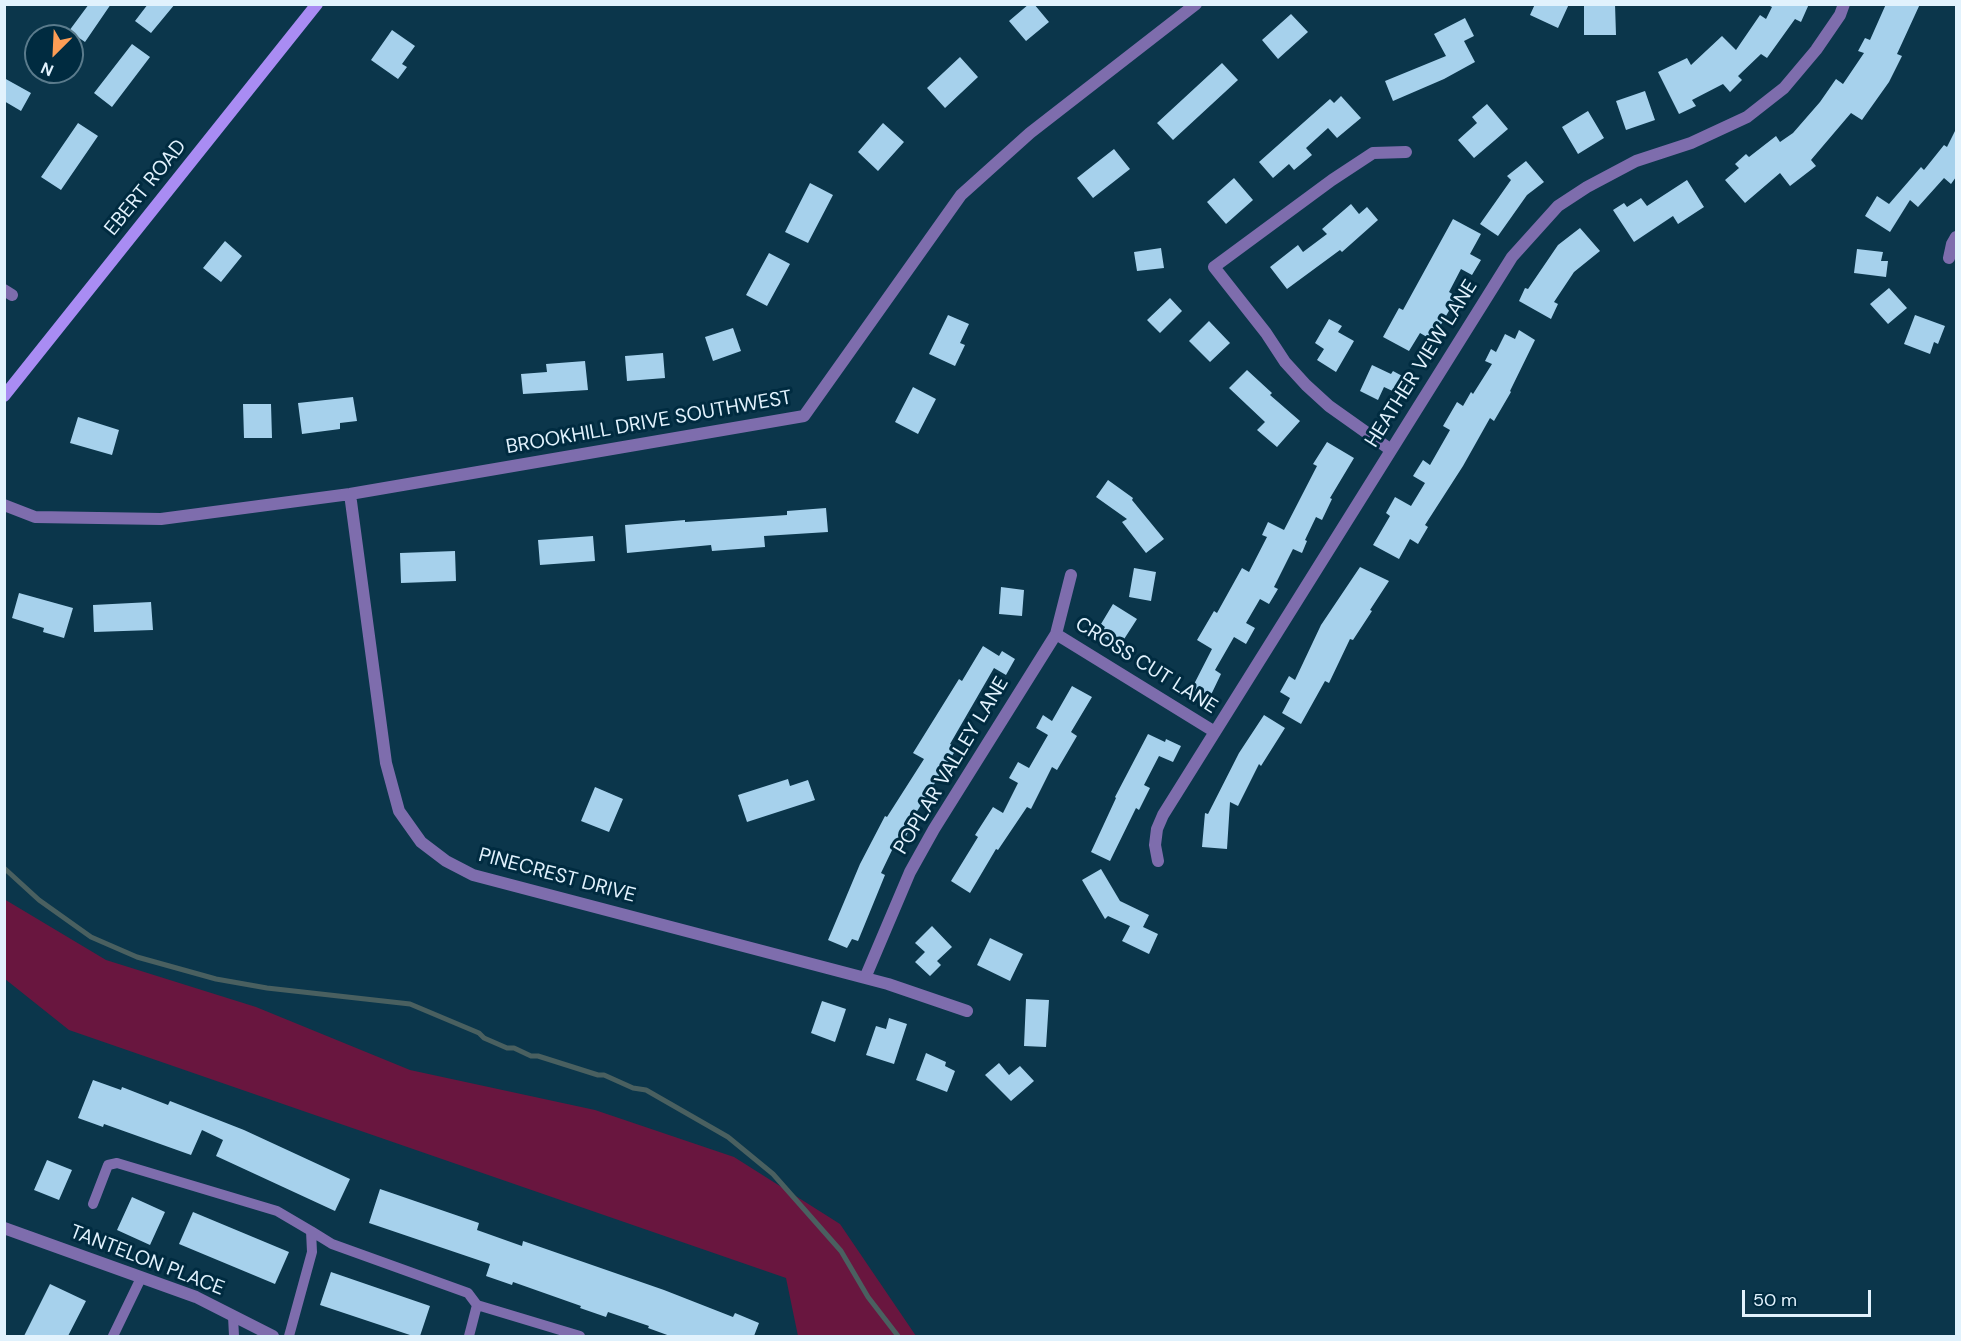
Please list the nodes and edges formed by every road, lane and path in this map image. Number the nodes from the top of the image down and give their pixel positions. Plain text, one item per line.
1 (317, 4) edge
2 (1196, 4) edge
3 (1844, 4) edge
4 (1406, 152) dead end
5 (1956, 237) edge
6 (1949, 258) dead end
7 (4, 396) edge
8 (1391, 450) junction
9 (350, 494) junction
10 (4, 505) edge
11 (1071, 575) dead end
12 (1056, 634) junction
13 (1215, 732) junction
14 (1158, 861) dead end
15 (865, 978) junction
16 (967, 1011) dead end
17 (93, 1204) dead end
18 (4, 1228) edge
19 (311, 1231) junction
20 (141, 1278) junction
21 (477, 1305) junction
22 (233, 1316) junction
23 (113, 1336) edge
24 (234, 1336) edge
25 (273, 1336) edge
26 (290, 1336) edge
27 (469, 1336) edge
28 (580, 1336) edge

1 - 7 main road, EBERT ROAD
2 - 9 street, BROOKHILL DRIVE SOUTHWEST
3 - 8 street, HEATHER VIEW LANE
4 - 8 street
5 - 6 street
8 - 13 street, HEATHER VIEW LANE
9 - 10 street, BROOKHILL DRIVE SOUTHWEST
9 - 15 street, PINECREST DRIVE
11 - 12 street, POPLAR VALLEY LANE
12 - 13 street, CROSS CUT LANE
12 - 15 street, POPLAR VALLEY LANE
13 - 14 street, HEATHER VIEW LANE
15 - 16 street, PINECREST DRIVE
17 - 19 lane
18 - 20 street, TANTELON PLACE
19 - 21 lane
19 - 26 lane
20 - 22 street, TANTELON PLACE
20 - 23 lane
21 - 27 lane
21 - 28 lane
22 - 24 lane
22 - 25 street, TANTELON PLACE

